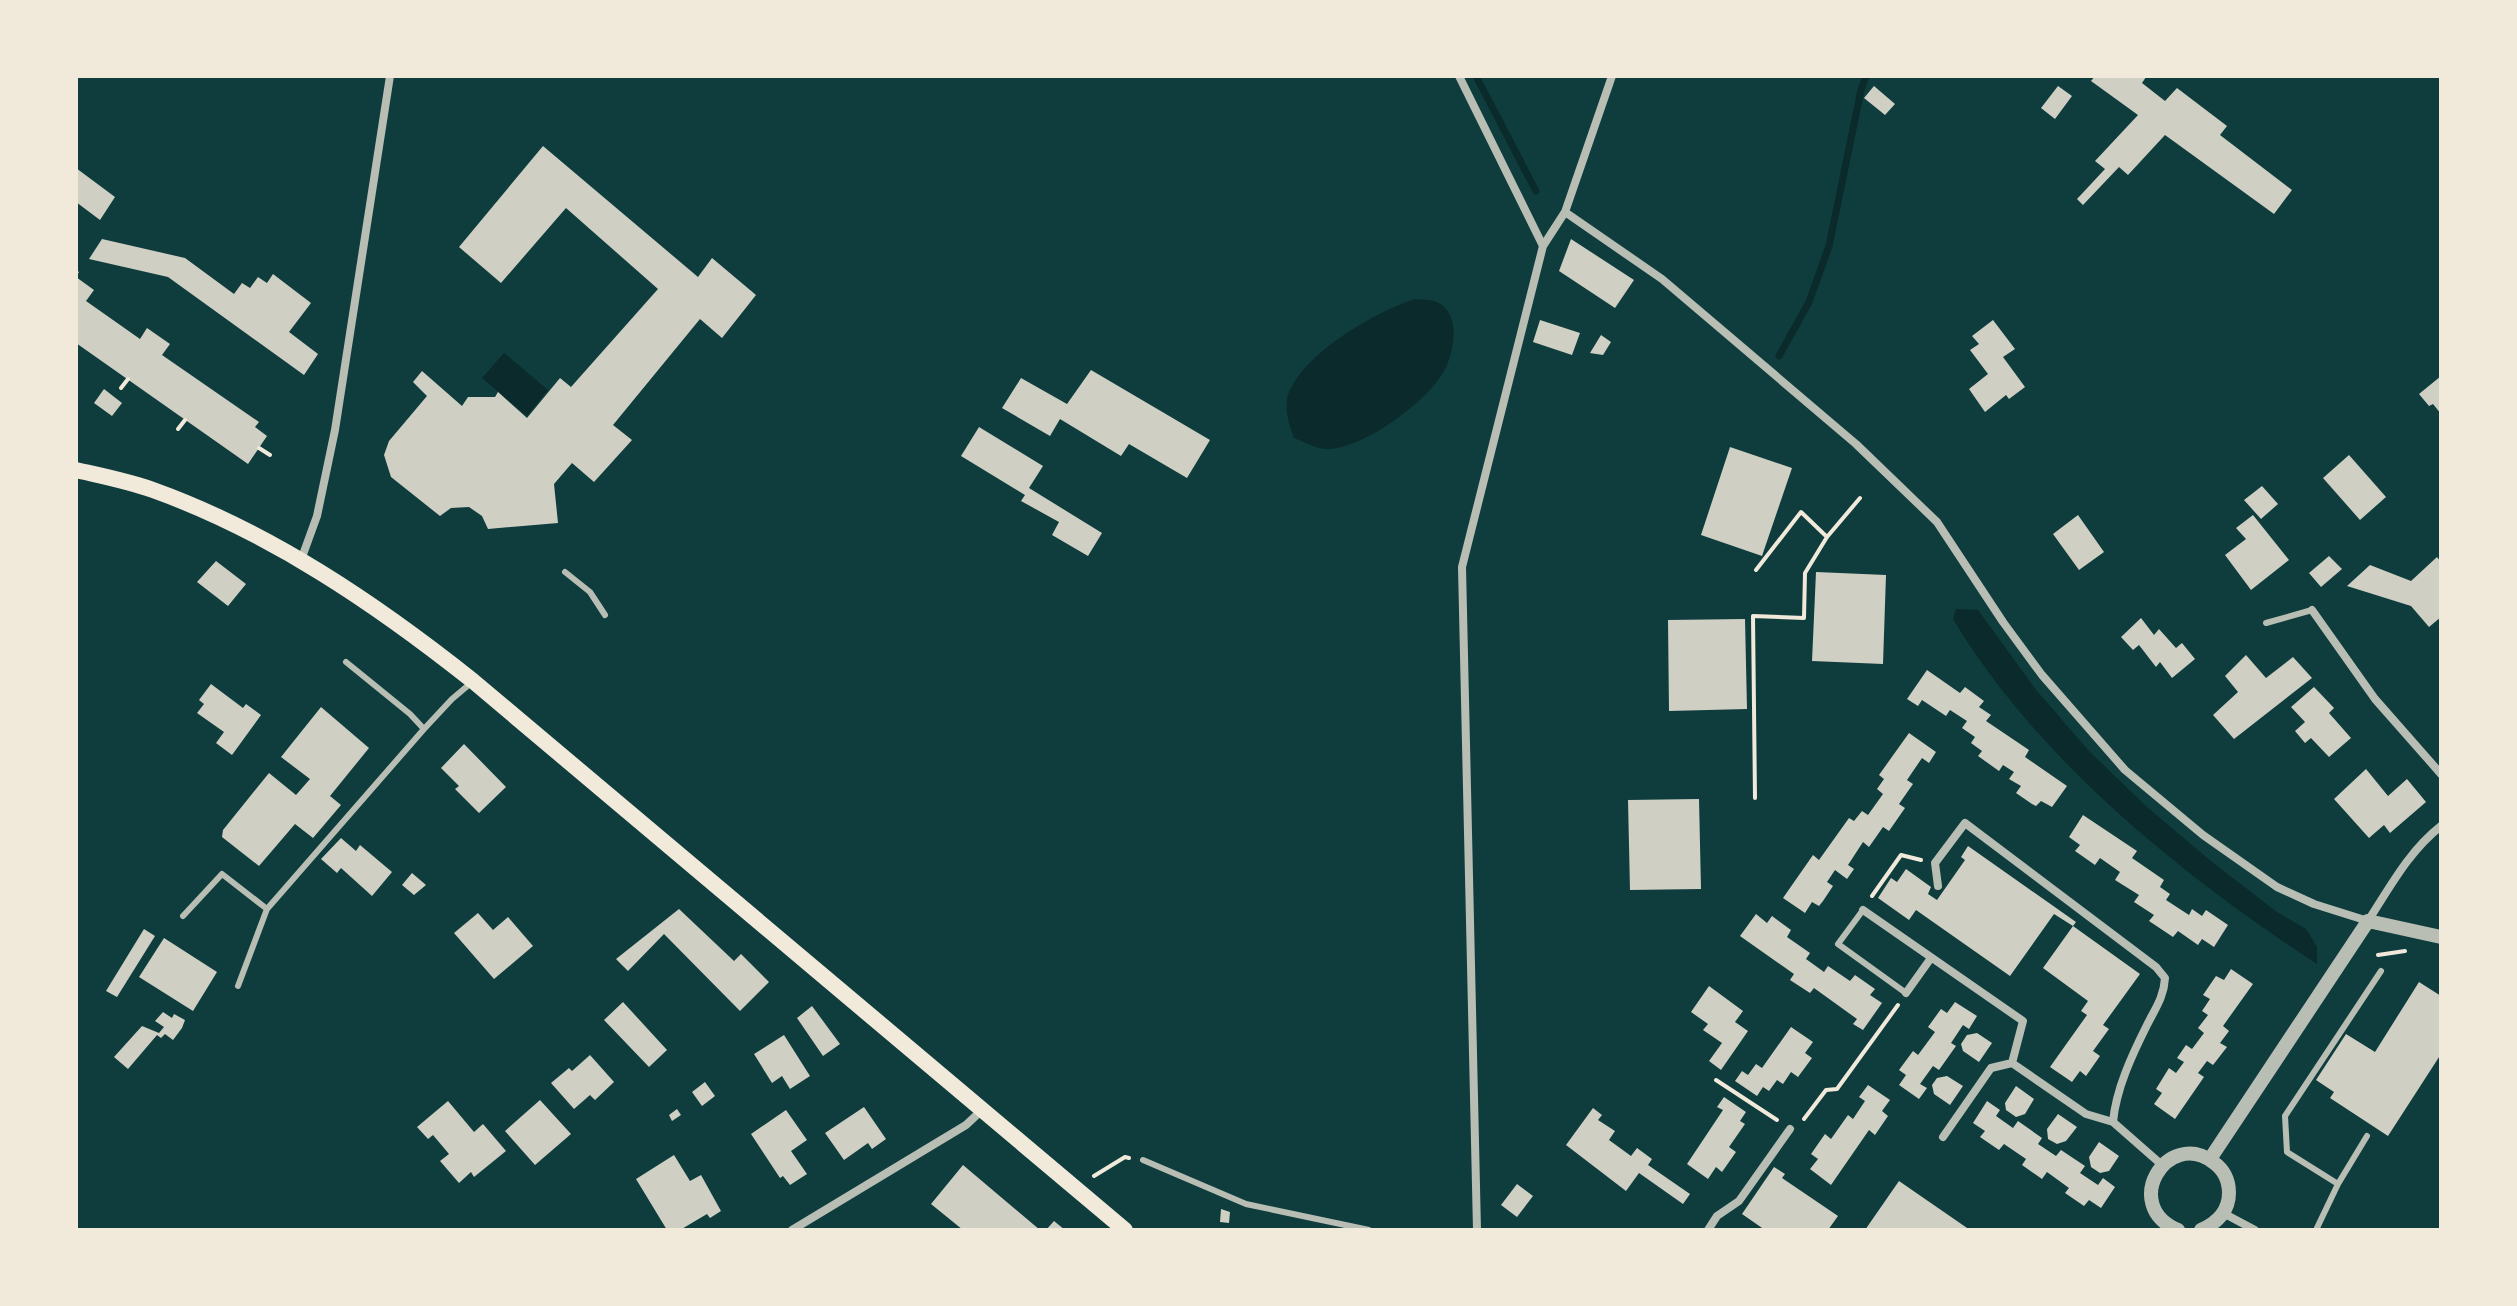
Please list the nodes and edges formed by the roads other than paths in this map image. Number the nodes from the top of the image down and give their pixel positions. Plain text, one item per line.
1 (390, 76) edge
2 (1459, 76) edge
3 (1612, 76) edge
4 (1565, 212) junction
5 (1543, 246) junction
6 (76, 470) edge
7 (301, 560) junction
8 (565, 572) dead end
9 (2312, 610) joint
10 (605, 615) dead end
11 (2266, 623) dead end
12 (346, 662) dead end
13 (473, 681) junction
14 (424, 729) junction
15 (2441, 774) edge
16 (2441, 826) edge
17 (1938, 886) dead end
18 (267, 909) junction
19 (1863, 910) joint
20 (183, 916) dead end
21 (2368, 921) junction
22 (2441, 937) edge
23 (1931, 958) junction
24 (2381, 971) dead end
25 (238, 986) dead end
26 (1906, 993) joint
27 (2012, 1063) junction
28 (983, 1110) junction
29 (2113, 1122) junction
30 (1790, 1129) road end
31 (2367, 1136) dead end
32 (1943, 1137) dead end
33 (2210, 1159) junction
34 (1143, 1160) road end
35 (2162, 1165) junction
36 (2338, 1184) junction
37 (2223, 1213) junction
38 (2170, 1229) edge
39 (792, 1230) edge
40 (1125, 1230) edge
41 (1369, 1230) edge
42 (1477, 1230) edge
43 (1708, 1230) edge
44 (2201, 1230) edge
45 (2255, 1230) edge
46 (2316, 1230) edge

1 - 7 street
2 - 5 street
3 - 4 street
4 - 5 street
4 - 21 street
5 - 42 street
6 - 7 main road
7 - 13 main road
8 - 10 lane
9 - 11 lane
9 - 15 street
12 - 14 lane
13 - 14 lane
13 - 28 main road
14 - 18 lane
16 - 21 street
17 - 29 street
18 - 20 lane
18 - 25 lane
19 - 23 street
19 - 26 lane
21 - 22 street
21 - 33 street
23 - 26 street
23 - 27 street
24 - 36 lane
27 - 29 street
27 - 32 street
28 - 39 street
28 - 40 main road
29 - 35 street
30 - 43 street
31 - 36 lane
33 - 35 street
33 - 37 street
34 - 41 lane
35 - 38 street
36 - 46 lane
37 - 44 street
37 - 45 street

